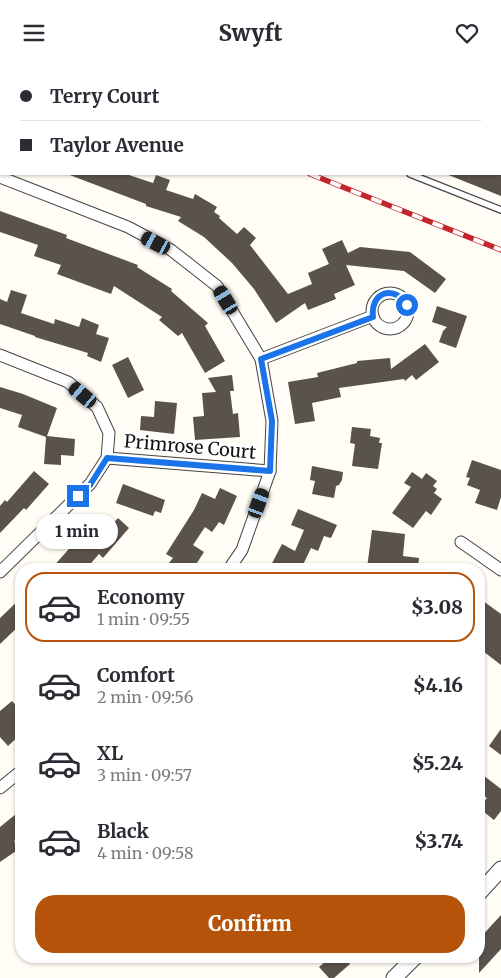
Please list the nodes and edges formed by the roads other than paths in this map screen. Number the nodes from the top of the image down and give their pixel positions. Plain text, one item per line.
1 (413, 175) edge
2 (0, 177) edge
3 (501, 210) edge
4 (373, 317) dead end
5 (0, 355) edge
6 (261, 359) junction
7 (107, 458) junction
8 (270, 471) junction
9 (462, 542) dead end
10 (233, 563) edge
11 (501, 570) edge
12 (0, 572) edge
13 (15, 776) edge
14 (0, 788) edge
15 (501, 869) edge
16 (485, 886) edge
17 (409, 963) edge
18 (394, 978) edge

1 - 3 lane
2 - 6 street
4 - 6 street
5 - 7 street
6 - 8 street
7 - 8 street, Primrose Court
7 - 12 street
8 - 10 street
9 - 11 street
13 - 14 street
15 - 16 street
17 - 18 street

